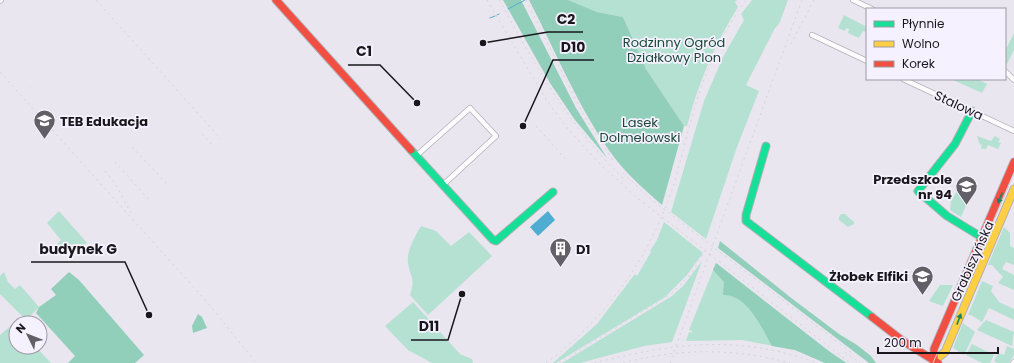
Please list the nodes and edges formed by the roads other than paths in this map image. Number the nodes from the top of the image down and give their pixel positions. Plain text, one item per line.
1 (276, 0) edge
2 (853, 0) edge
3 (870, 8) edge
4 (812, 35) dead end
5 (866, 61) edge
6 (1006, 72) edge
7 (1014, 80) edge
8 (912, 81) edge
9 (972, 111) junction
10 (1014, 131) edge
11 (766, 146) dead end
12 (416, 156) junction
13 (1014, 162) edge
14 (443, 185) junction
15 (1014, 189) edge
16 (553, 192) dead end
17 (983, 238) junction
18 (935, 362) edge

1 - 12 street
2 - 3 street
4 - 5 street
6 - 7 street
8 - 9 street, Stalowa
9 - 10 street, Stalowa
9 - 17 street
11 - 18 street
12 - 14 street
12 - 14 street
13 -> 17 street, Grabiszyńska
14 - 16 street
18 -> 15 street, Grabiszyńska
17 - 18 street, Grabiszyńska

